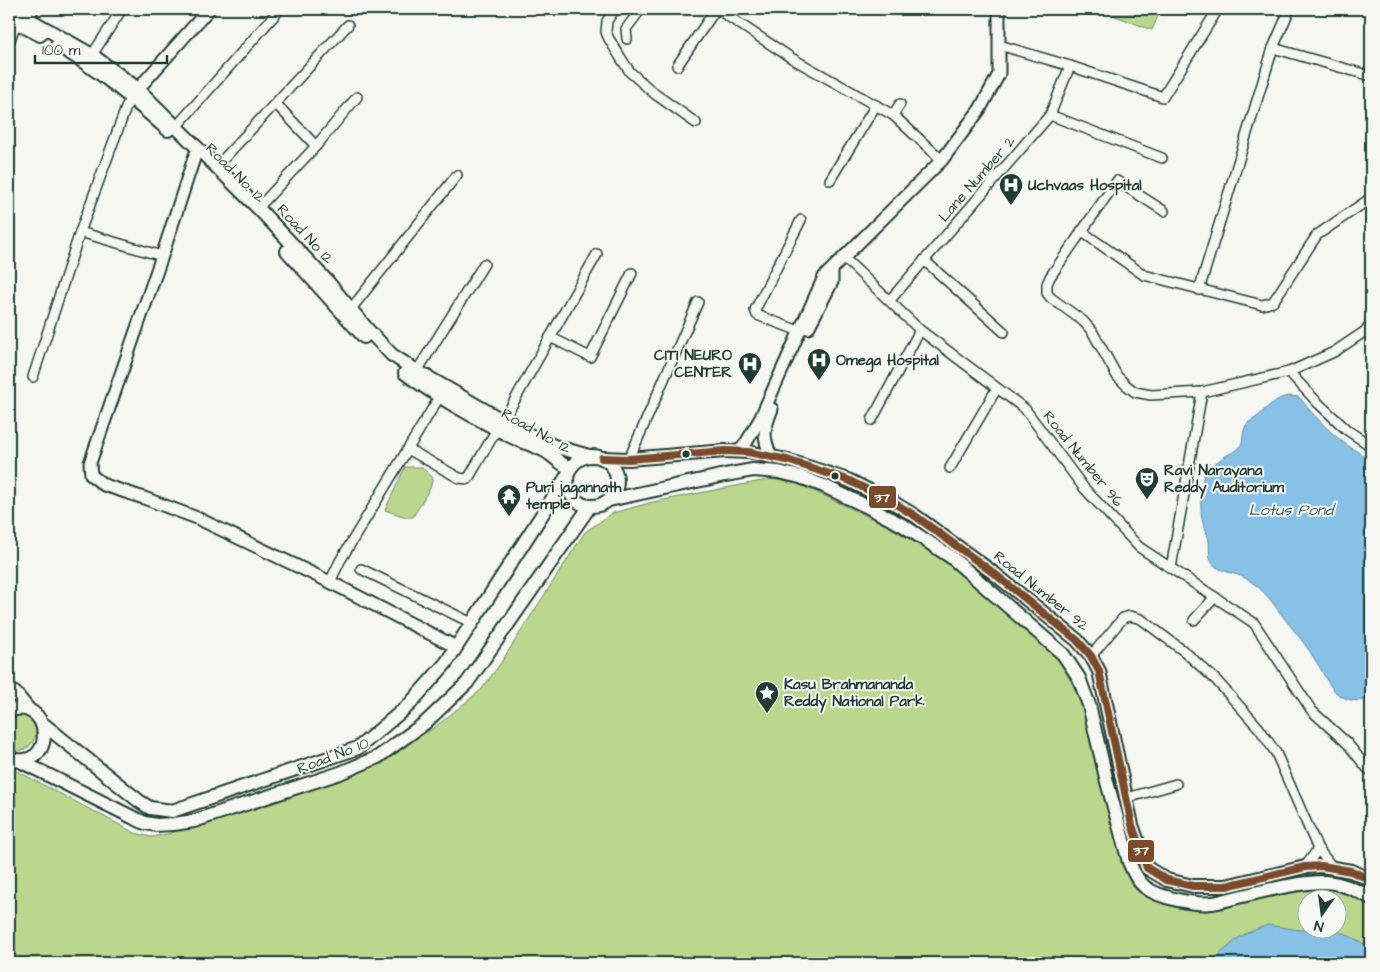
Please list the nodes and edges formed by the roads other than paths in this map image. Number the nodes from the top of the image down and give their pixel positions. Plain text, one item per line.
1 (11, 9) edge
2 (122, 9) edge
3 (209, 9) edge
4 (280, 9) edge
5 (615, 9) edge
6 (640, 9) edge
7 (717, 9) edge
8 (999, 9) edge
9 (1218, 9) edge
10 (1289, 10) edge
11 (31, 14) edge
12 (12, 21) edge
13 (348, 25) dead end
14 (627, 39) dead end
15 (9, 43) edge
16 (999, 45) junction
17 (1273, 48) junction
18 (92, 55) junction
19 (677, 66) dead end
20 (1070, 66) junction
21 (1371, 76) edge
22 (134, 93) junction
23 (357, 97) dead end
24 (276, 104) junction
25 (900, 104) dead end
26 (876, 105) junction
27 (893, 115) junction
28 (1050, 115) junction
29 (696, 123) dead end
30 (176, 127) junction
31 (316, 146) junction
32 (194, 155) junction
33 (1162, 158) dead end
34 (942, 160) junction
35 (216, 166) junction
36 (457, 175) dead end
37 (830, 180) dead end
38 (1371, 198) edge
39 (258, 208) junction
40 (1164, 210) dead end
41 (801, 220) dead end
42 (1081, 231) junction
43 (80, 232) junction
44 (597, 254) dead end
45 (162, 256) junction
46 (843, 257) junction
47 (924, 260) junction
48 (484, 264) dead end
49 (832, 270) junction
50 (632, 273) dead end
51 (1199, 290) junction
52 (890, 300) junction
53 (698, 302) dead end
54 (351, 309) junction
55 (1371, 322) edge
56 (799, 330) junction
57 (920, 330) junction
58 (1004, 332) dead end
59 (550, 337) junction
60 (416, 371) junction
61 (1289, 372) junction
62 (33, 377) dead end
63 (997, 388) junction
64 (1202, 392) junction
65 (440, 396) junction
66 (872, 420) dead end
67 (500, 425) junction
68 (1371, 446) edge
69 (408, 449) junction
70 (739, 452) junction
71 (770, 456) junction
72 (596, 457) junction
73 (629, 459) junction
74 (950, 468) dead end
75 (569, 472) junction
76 (848, 480) junction
77 (842, 494) junction
78 (609, 500) junction
79 (590, 506) junction
80 (1170, 568) junction
81 (361, 569) dead end
82 (995, 574) junction
83 (330, 582) junction
84 (985, 586) junction
85 (1215, 597) junction
86 (1194, 620) dead end
87 (472, 623) junction
88 (456, 647) junction
89 (1091, 656) junction
90 (9, 689) edge
91 (9, 711) edge
92 (30, 711) junction
93 (42, 723) junction
94 (12, 761) edge
95 (1371, 771) edge
96 (1176, 784) dead end
97 (1127, 798) junction
98 (150, 808) junction
99 (145, 822) junction
100 (1318, 849) junction
101 (1305, 867) junction
102 (1333, 868) junction
103 (1371, 880) edge
104 (1371, 898) edge

1 - 11 main road, Road No 12
2 - 18 street
3 - 22 street
4 - 30 street
5 - 29 street
6 - 14 street
7 - 19 street
7 - 26 street
8 - 16 street
9 - 20 street
10 - 17 street
11 - 18 main road, Road No 12
12 - 15 street
12 - 22 main road, Road No. 12
13 - 24 street
16 - 20 street
16 - 34 street
17 - 21 street
17 - 51 street
18 - 22 main road, Road No 12
20 - 28 street, Lane Number 2
22 - 30 main road, Road No 12
22 - 32 main road, Road No. 12
22 - 43 street
23 - 31 street
24 - 31 street
24 - 35 street
25 - 27 street
26 - 27 street
26 - 37 street
27 - 34 street
28 - 33 street
28 - 47 street, Lane Number 2
30 - 35 main road, Road No 12
31 - 39 street
32 - 45 street
32 - 65 main road, Road No. 12
34 - 46 street
35 - 39 main road, Road No 12
36 - 54 street
38 - 51 street
39 - 54 main road, Road No 12
40 - 42 street
41 - 56 street
42 - 51 street
42 - 64 street
43 - 45 street
43 - 62 street
44 - 59 street
45 - 83 street
46 - 49 street
46 - 52 street, Road Number 96
47 - 52 street, Lane Number 2
47 - 58 street
48 - 60 street
49 - 56 street
49 - 71 street
50 - 59 street
52 - 57 street, Road Number 96
53 - 73 street
54 - 60 main road, Road No 12
55 - 61 street
56 - 70 street
57 - 63 street, Road Number 96
57 - 66 street
59 - 67 street
60 - 67 main road, Road No 12
61 - 64 street
61 - 68 street
63 - 74 street
63 - 80 street, Road Number 96
64 - 80 street
65 - 67 main road, Road No. 12
65 - 69 street
67 - 69 street
67 - 72 main road, Road No 12
67 - 75 main road, Road No. 12
69 - 83 street
70 - 71 main road, Road Number 92
70 - 73 main road, Road Number 92
71 - 76 main road, Road Number 92
72 - 73 main road, Road Number 92
72 - 75 main road, Road No. 12
72 - 78 main road
75 - 79 main road, Road No. 12
75 - 87 main road, Road No 10
76 - 77 main road
76 - 82 main road, Road Number 92
77 - 78 main road, Road Number 92
77 - 84 main road, Road Number 92
78 - 79 main road
79 - 99 main road, Road No 10
80 - 85 street, Road Number 96
81 - 87 street
82 - 84 main road
82 - 89 main road, Road Number 92
83 - 88 street
84 - 104 main road, Road Number 92
85 - 86 street
85 - 95 street, Road Number 96
87 - 88 main road, Road No 10
88 - 98 main road, Road No 10
89 - 97 main road, Road Number 92
89 - 100 street
90 - 92 main road
91 - 92 main road
92 - 93 main road
93 - 94 main road
93 - 98 main road
94 - 99 main road, Road No 10
96 - 97 street
97 - 101 main road, Road Number 92
98 - 99 main road
100 - 101 street
100 - 102 street
101 - 102 main road, Road Number 92
102 - 103 main road, Road Number 92

